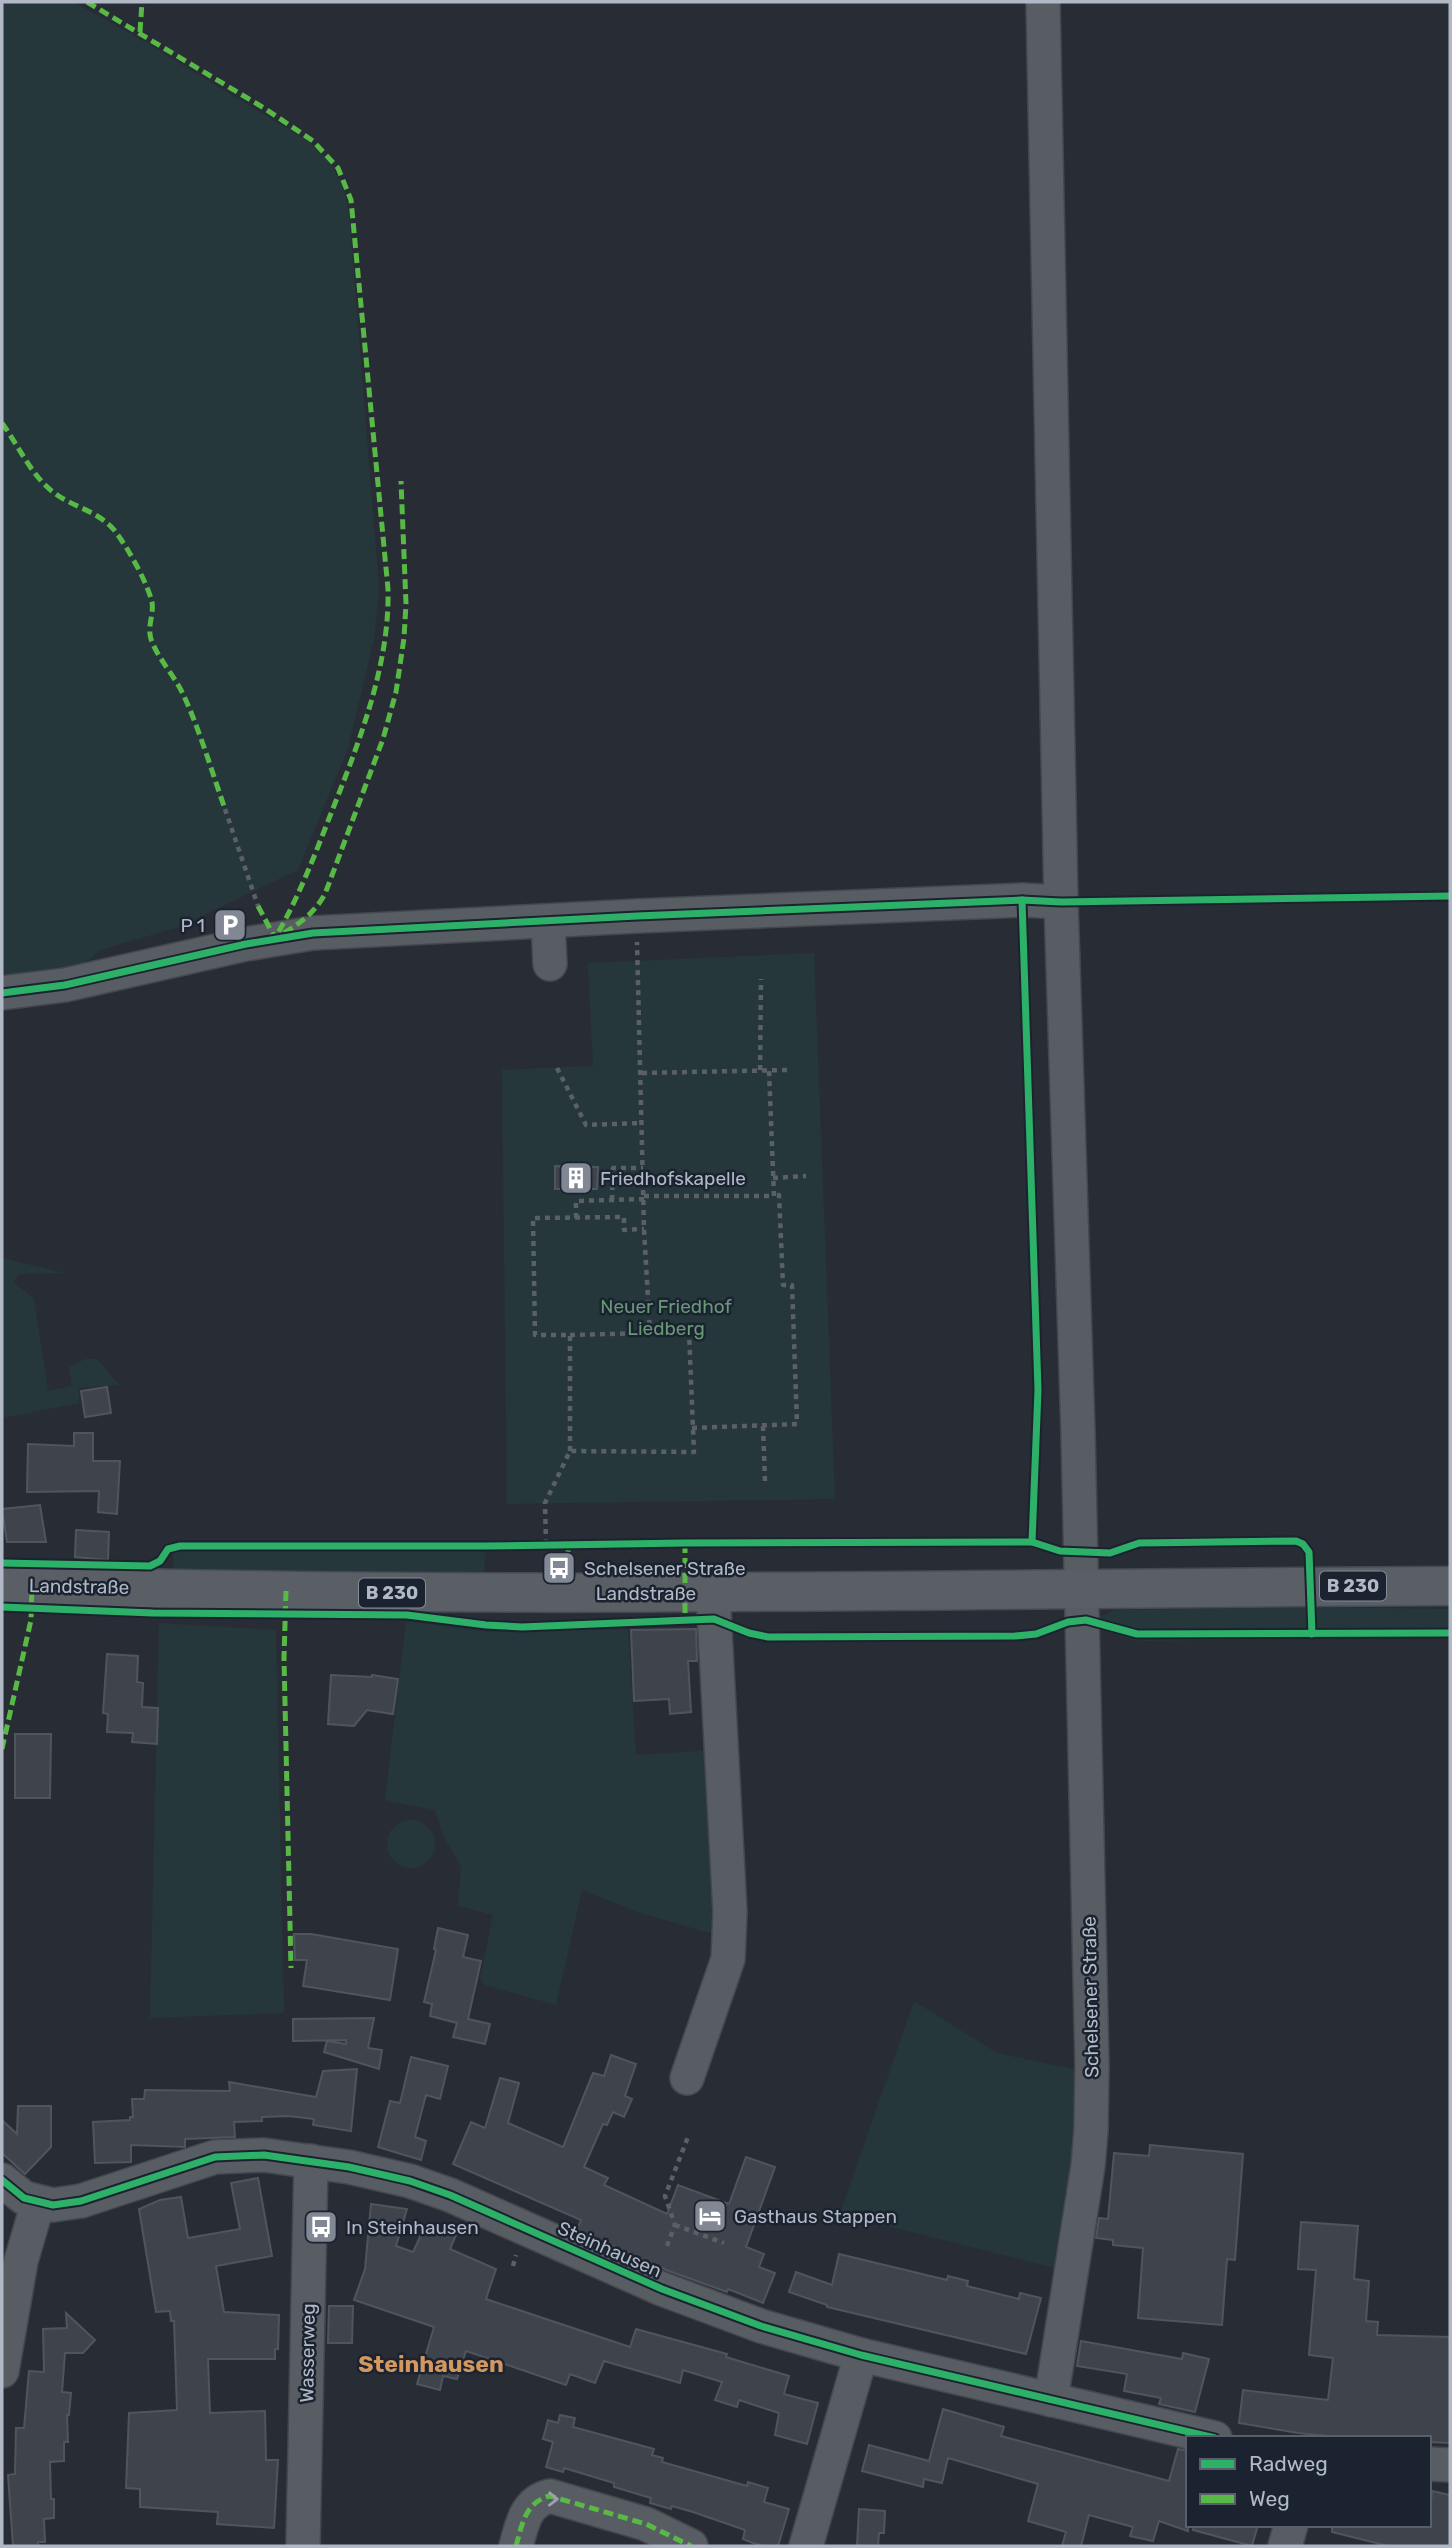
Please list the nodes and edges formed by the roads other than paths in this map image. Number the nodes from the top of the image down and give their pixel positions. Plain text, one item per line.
1 (1043, 2) edge
2 (1061, 902) junction
3 (548, 922) junction
4 (550, 964) dead end
5 (2, 993) edge
6 (2, 1584) edge
7 (1450, 1586) edge
8 (1081, 1590) junction
9 (713, 1593) junction
10 (687, 2078) dead end
11 (311, 2161) junction
12 (2, 2180) edge
13 (38, 2203) junction
14 (861, 2355) junction
15 (2, 2371) edge
16 (1051, 2400) junction
17 (1206, 2436) edge
18 (1431, 2464) edge
19 (1450, 2465) edge
20 (1290, 2527) edge
21 (303, 2546) edge
22 (516, 2546) edge
23 (691, 2546) edge
24 (806, 2546) edge
25 (1285, 2546) edge

1 - 2 street, Schelsener Straße
2 - 3 street
2 - 8 street, Schelsener Straße
3 - 4 street
3 - 5 street
6 - 9 main road, Landstraße / B 230
7 - 8 main road, B 230
8 - 9 main road, Landstraße / B 230
8 - 16 street, Schelsener Straße
9 - 10 street
11 - 13 street, Steinhausen
11 - 14 street, Steinhausen
11 - 21 street, Wasserweg
12 - 13 street
13 - 15 street
14 - 16 street, Steinhausen
14 - 24 street
16 - 17 street, Steinhausen
18 - 19 street
20 - 25 street
22 -> 23 street

